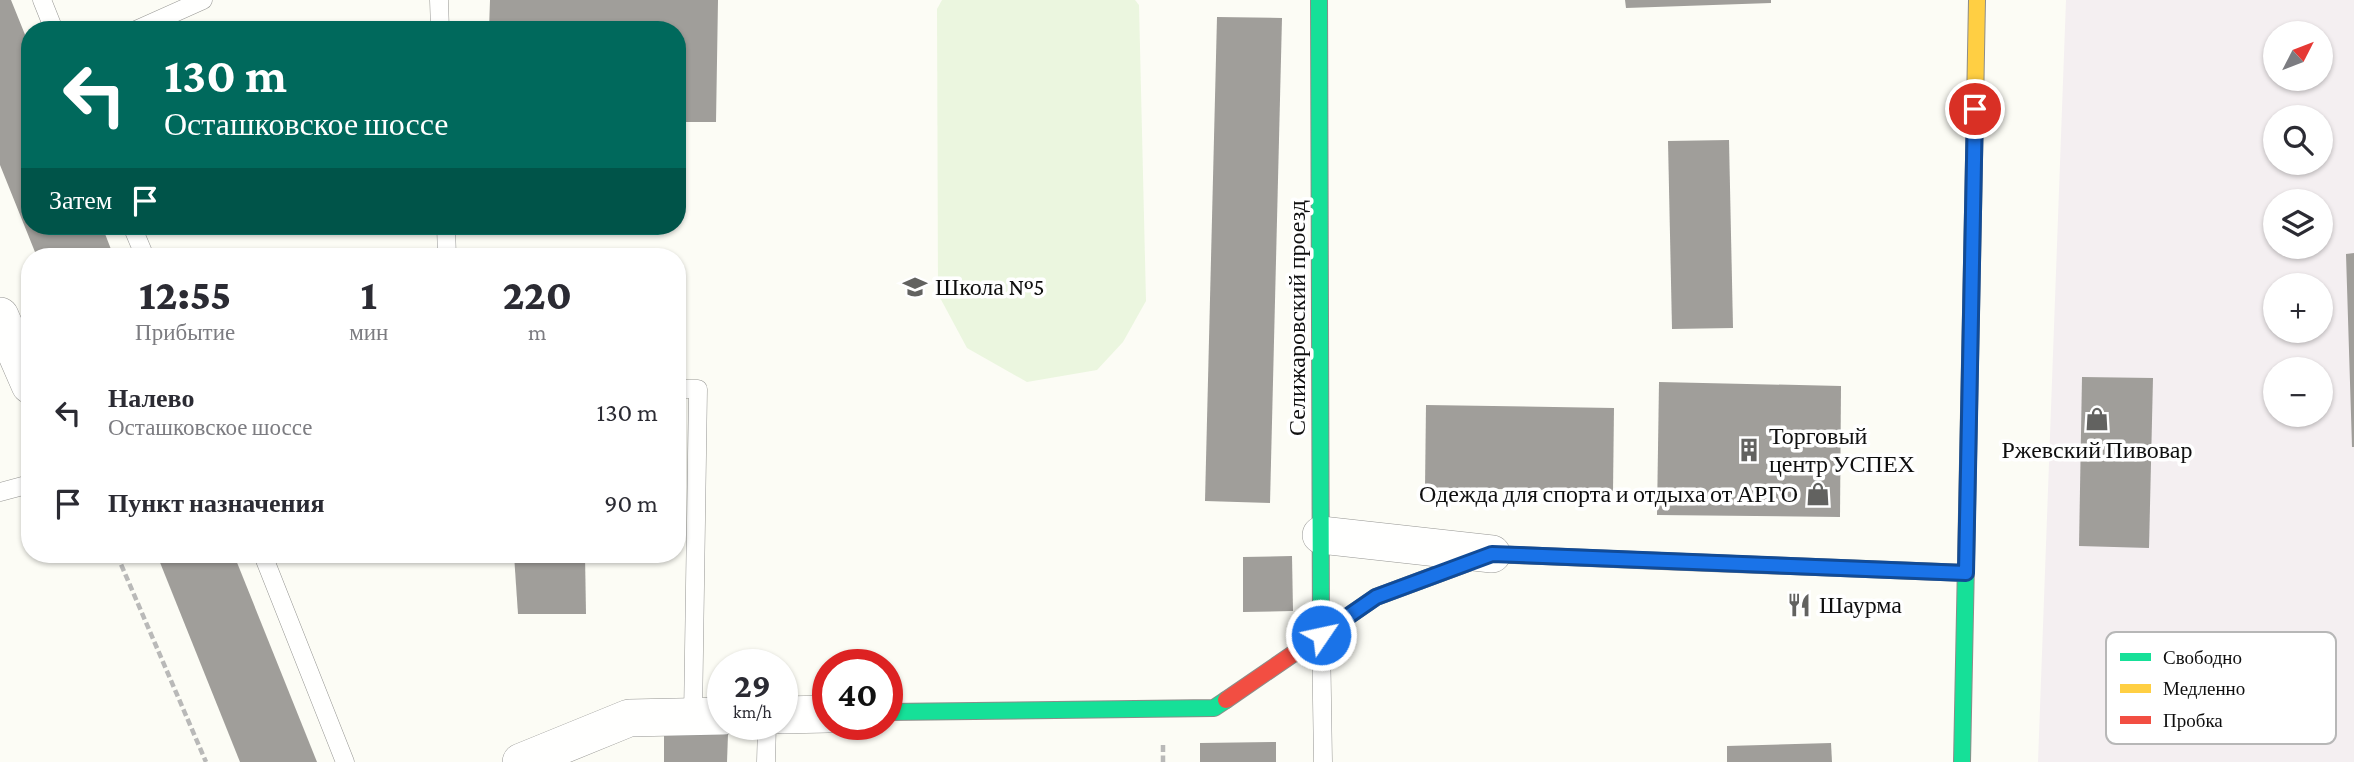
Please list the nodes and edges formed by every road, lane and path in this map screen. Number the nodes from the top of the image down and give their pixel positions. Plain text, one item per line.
1 (42, 0) edge
2 (203, 0) edge
3 (439, 0) edge
4 (1319, 0) edge
5 (1977, 0) edge
6 (50, 21) edge
7 (156, 21) edge
8 (440, 21) edge
9 (0, 316) edge
10 (21, 364) edge
11 (686, 389) edge
12 (21, 486) edge
13 (0, 492) edge
14 (1321, 535) junction
15 (1492, 554) junction
16 (120, 563) edge
17 (266, 563) edge
18 (1966, 573) junction
19 (1321, 635) junction
20 (707, 684) edge
21 (903, 712) edge
22 (707, 717) edge
23 (767, 740) edge
24 (206, 762) edge
25 (345, 762) edge
26 (522, 762) edge
27 (766, 762) edge
28 (1322, 762) edge
29 (1962, 762) edge

1 - 6 lane
2 - 7 lane
3 - 8 lane
4 - 14 street, Селижаровский проезд
5 - 18 street
9 - 10 street
11 - 20 lane
12 - 13 lane
14 - 15 street
14 - 19 street, Селижаровский проезд
15 - 18 street
15 - 19 street
16 - 24 path
17 - 25 lane
18 - 29 street
19 - 21 street
19 - 28 lane
22 - 26 street
23 - 27 lane

